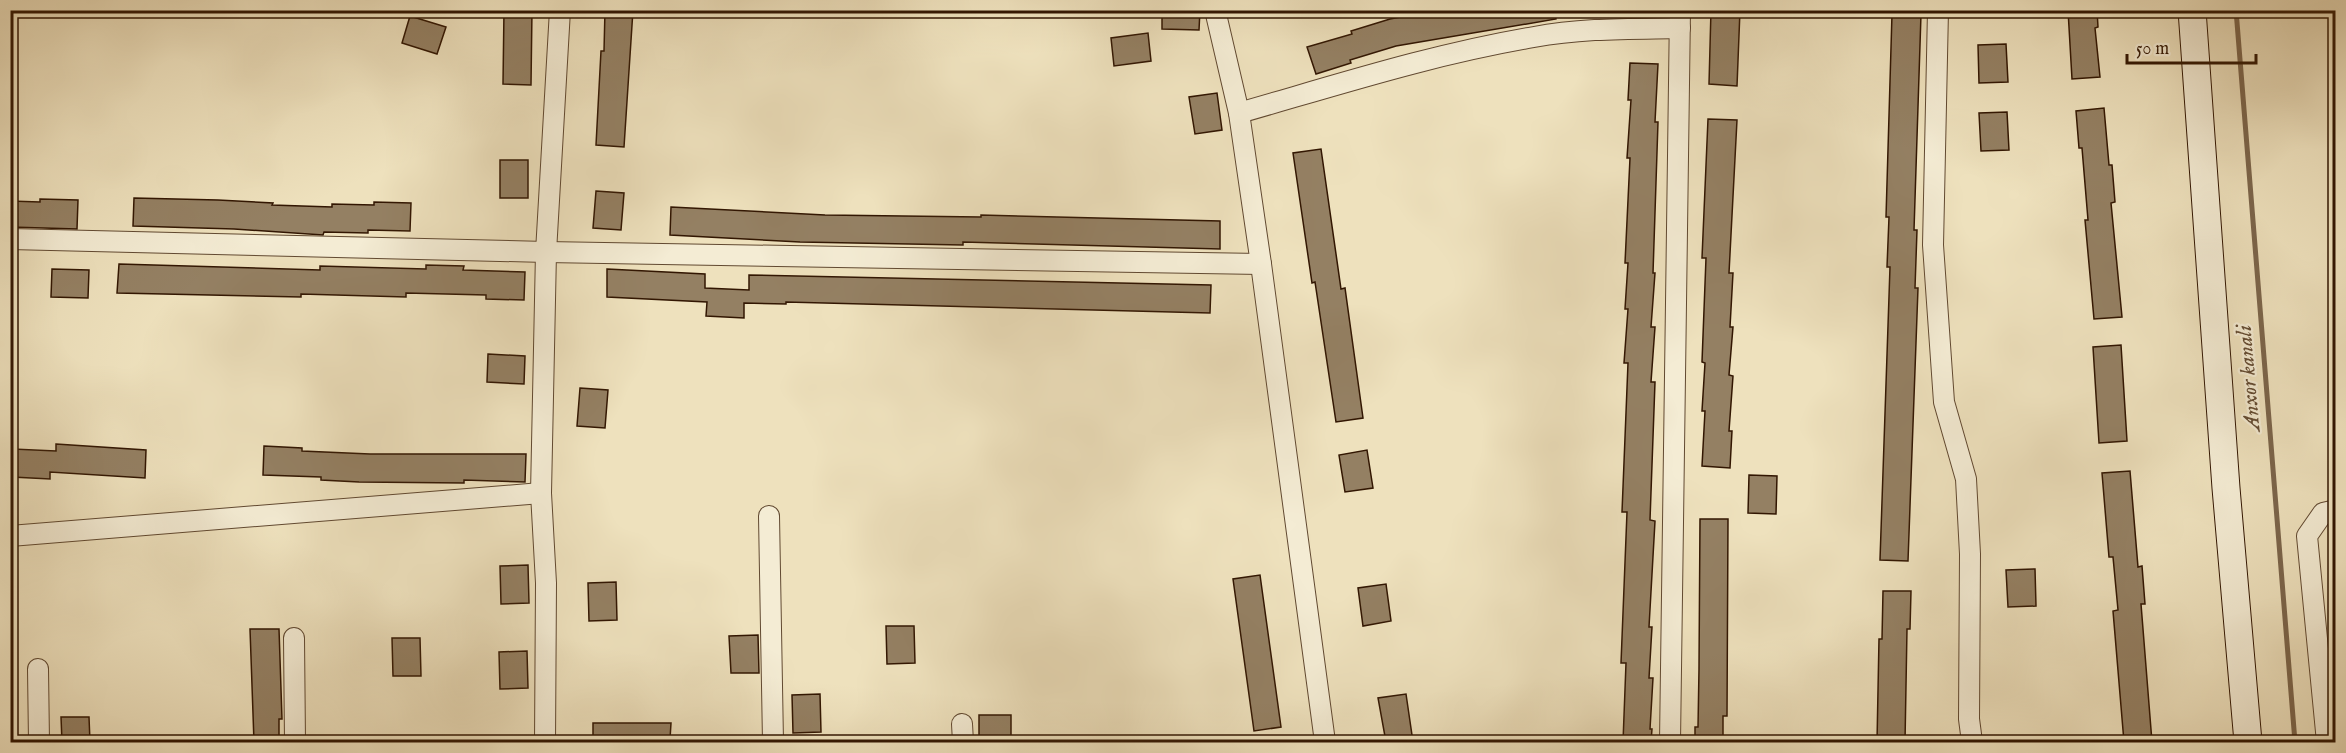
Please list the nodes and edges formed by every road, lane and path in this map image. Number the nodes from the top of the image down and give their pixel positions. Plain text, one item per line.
1 (560, 10) edge
2 (1215, 10) edge
3 (1938, 10) edge
4 (2192, 10) edge
5 (1680, 19) edge
6 (1239, 113) junction
7 (10, 239) edge
8 (546, 252) junction
9 (1261, 264) junction
10 (541, 493) junction
11 (2336, 510) edge
12 (769, 516) dead end
13 (10, 536) edge
14 (294, 638) dead end
15 (38, 669) dead end
16 (39, 742) edge
17 (295, 742) edge
18 (545, 742) edge
19 (773, 742) edge
20 (1325, 742) edge
21 (1671, 742) edge
22 (1972, 742) edge
23 (2248, 742) edge
24 (2327, 742) edge

1 - 8 street
2 - 6 street
3 - 22 street
4 - 23 street
5 - 6 street
5 - 21 street
6 - 9 street
7 - 8 street
8 - 9 street
8 - 10 street
9 - 20 street
10 - 13 street
10 - 18 street
11 - 24 street
12 - 19 street
14 - 17 street
15 - 16 street

